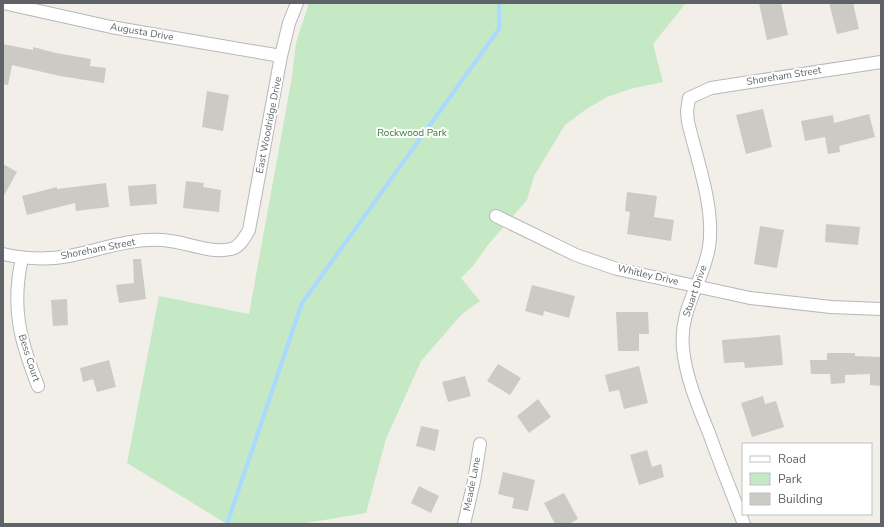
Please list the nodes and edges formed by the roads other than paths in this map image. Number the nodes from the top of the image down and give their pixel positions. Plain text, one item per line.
1 (3, 3) edge
2 (297, 3) edge
3 (281, 56) junction
4 (881, 62) edge
5 (689, 98) joint
6 (496, 216) dead end
7 (239, 244) joint
8 (3, 254) edge
9 (22, 258) junction
10 (696, 286) junction
11 (881, 309) edge
12 (38, 386) dead end
13 (480, 444) dead end
14 (464, 524) edge
15 (744, 524) edge

1 - 3 street, Augusta Drive
2 - 3 street, East Woodridge Drive
3 - 7 street, East Woodridge Drive
4 - 5 street, Shoreham Street
5 - 10 street, Stuart Drive
6 - 10 street, Whitley Drive
7 - 9 street, Shoreham Street
8 - 9 street, Shoreham Street
9 - 12 street, Bess Court
10 - 11 street, Whitley Drive
10 - 15 street, Stuart Drive
13 - 14 street, Meade Lane

